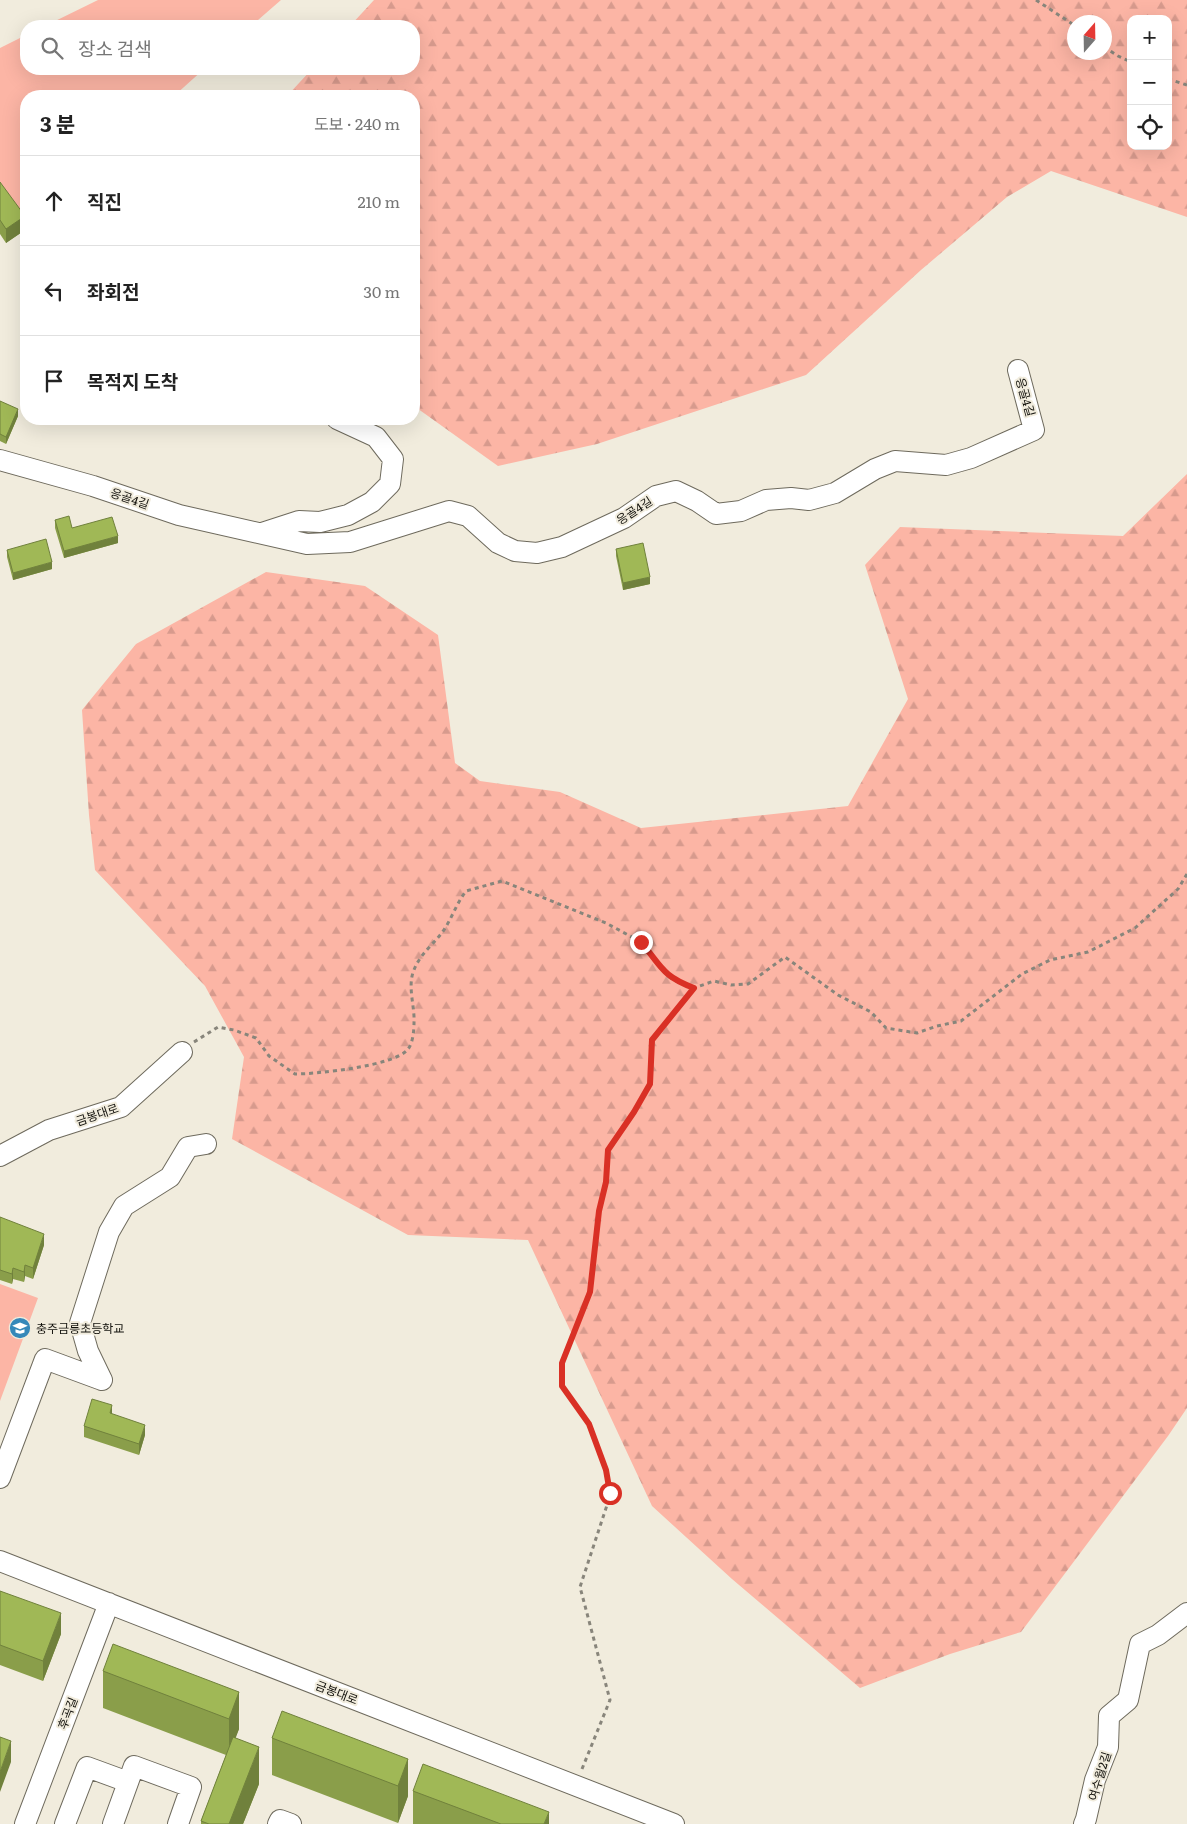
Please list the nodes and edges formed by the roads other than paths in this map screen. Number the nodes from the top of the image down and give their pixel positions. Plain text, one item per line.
1 (1018, 370) dead end
2 (350, 425) edge
3 (0, 460) edge
4 (260, 534) junction
5 (182, 1052) road end
6 (206, 1144) dead end
7 (0, 1156) edge
8 (0, 1478) edge
9 (0, 1561) edge
10 (108, 1603) junction
11 (1187, 1613) edge
12 (128, 1782) junction
13 (25, 1824) edge
14 (65, 1824) edge
15 (113, 1824) edge
16 (178, 1824) edge
17 (278, 1824) edge
18 (291, 1824) edge
19 (674, 1824) edge
20 (1084, 1824) edge

1 - 4 street, 응골4길
2 - 4 street
3 - 4 street, 응골4길
5 - 7 street, 금봉대로
6 - 8 street
9 - 10 street, 금봉대로
10 - 13 street, 후곡길
10 - 19 street, 금봉대로
11 - 20 street, 여수월2길
12 - 14 street
12 - 15 street
12 - 16 street
17 - 18 street

